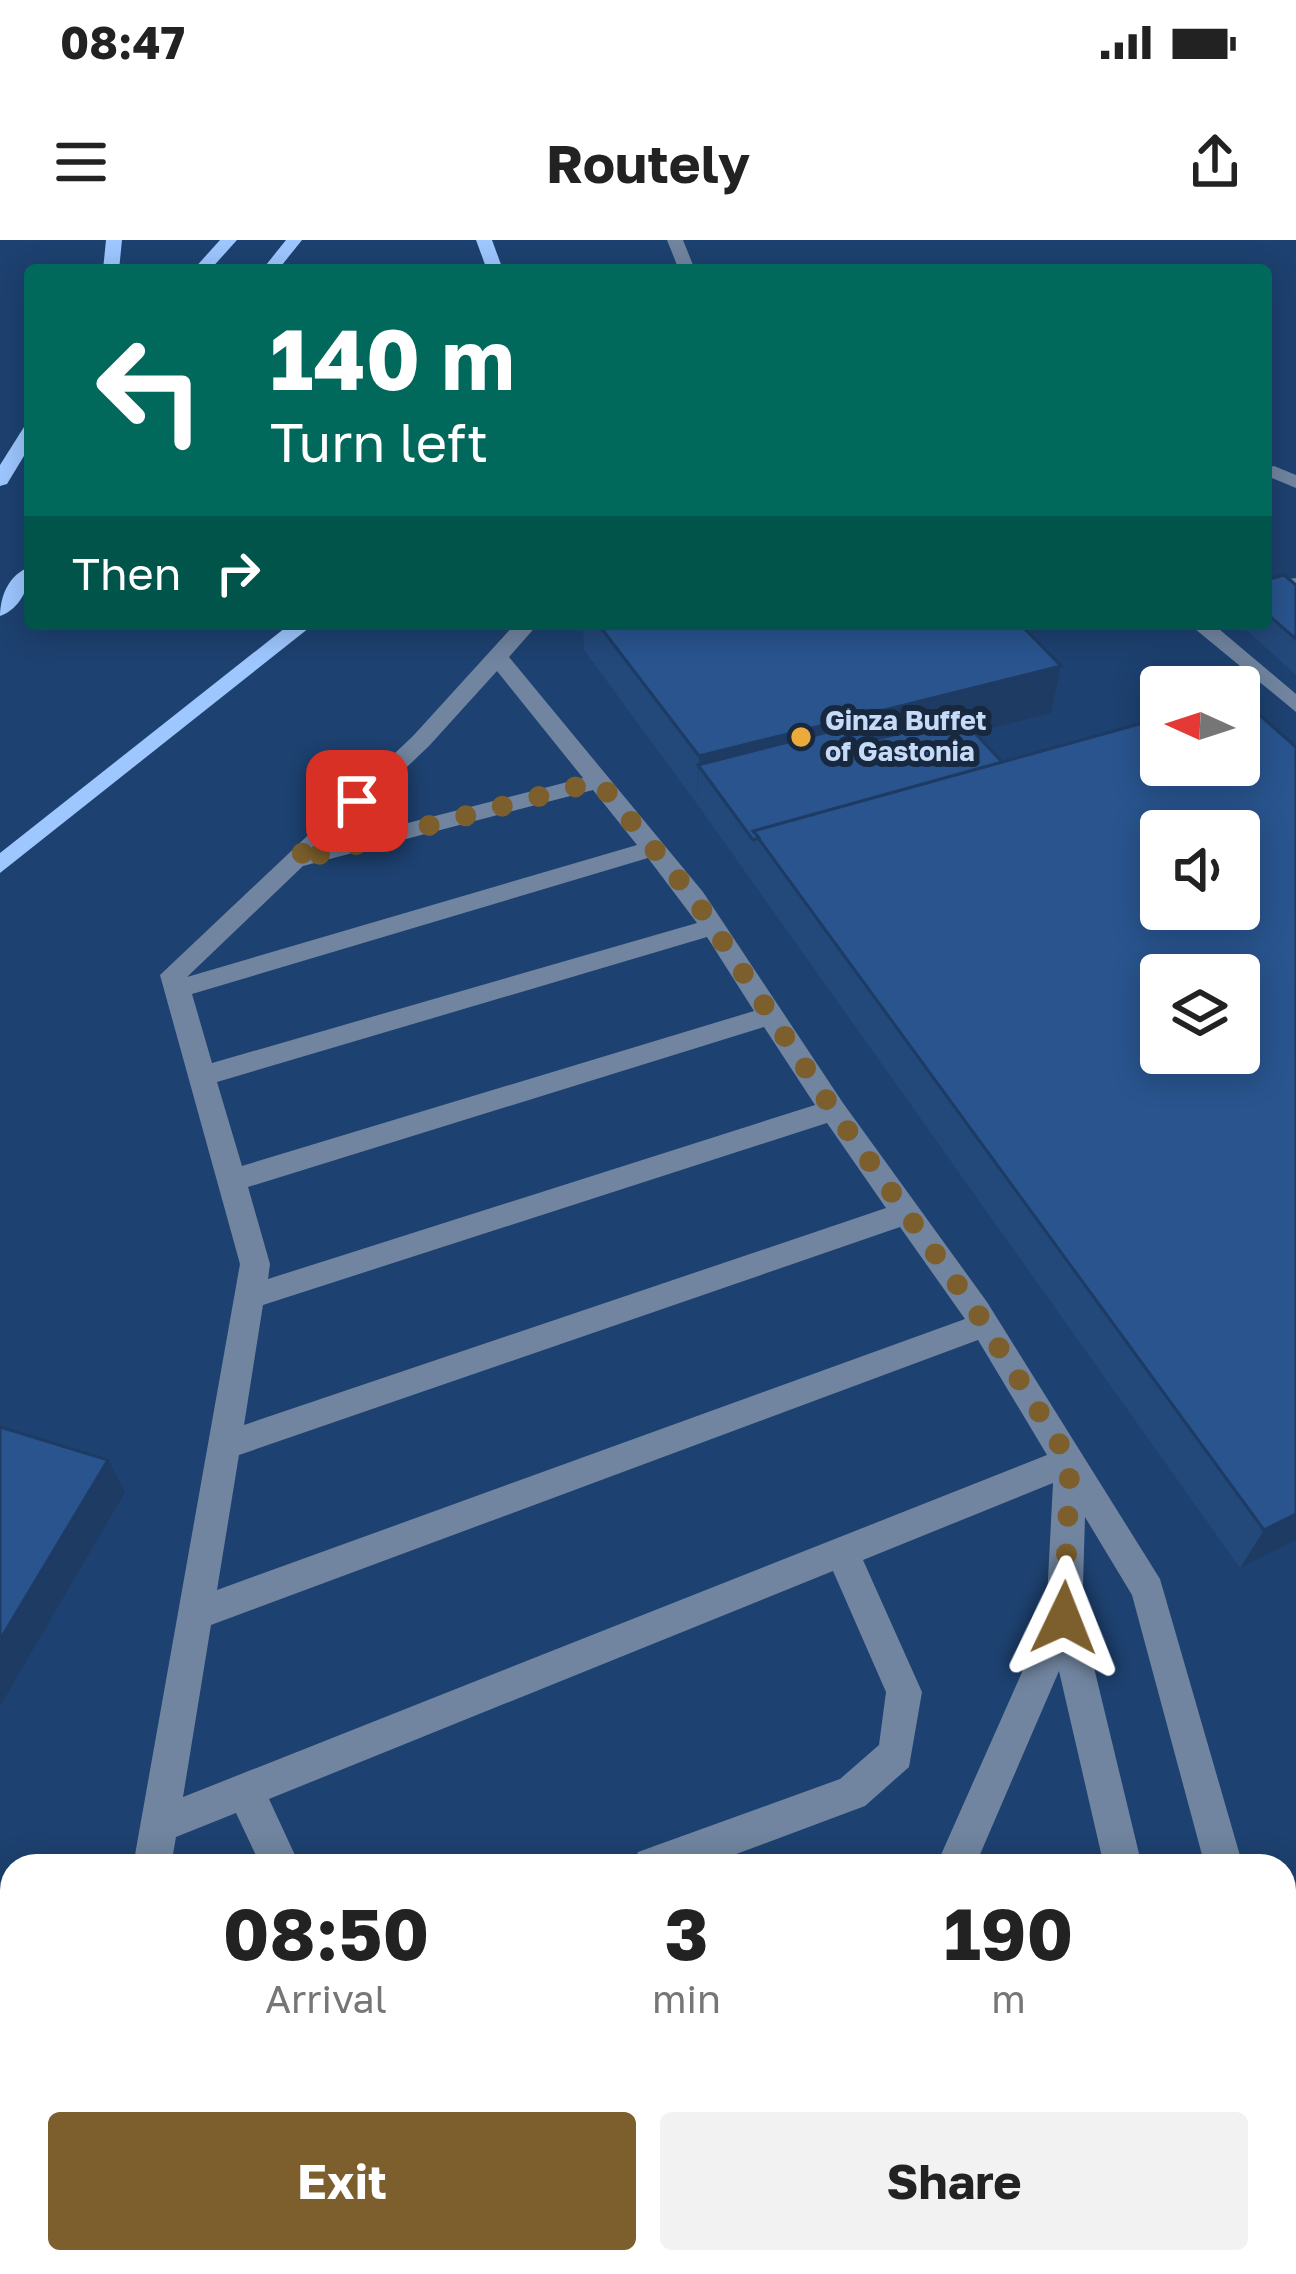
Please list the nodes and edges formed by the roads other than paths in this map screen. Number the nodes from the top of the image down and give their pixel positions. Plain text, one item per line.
1 (229, 240) edge
2 (294, 240) edge
3 (207, 264) edge
4 (275, 264) edge
5 (24, 441) edge
6 (24, 471) edge
7 (1274, 472) dead end
8 (0, 480) edge
9 (1296, 482) edge
10 (0, 499) edge
11 (24, 580) edge
12 (0, 610) edge
13 (295, 630) edge
14 (528, 630) edge
15 (1207, 630) edge
16 (497, 658) junction
17 (1296, 705) edge
18 (598, 781) junction
19 (653, 848) junction
20 (294, 861) junction
21 (0, 865) edge
22 (712, 927) junction
23 (177, 989) junction
24 (771, 1015) junction
25 (200, 1076) junction
26 (833, 1110) junction
27 (230, 1181) junction
28 (905, 1213) junction
29 (249, 1297) junction
30 (984, 1325) junction
31 (223, 1446) junction
32 (1070, 1461) junction
33 (842, 1552) junction
34 (198, 1613) junction
35 (1064, 1618) junction
36 (245, 1790) junction
37 (159, 1825) junction
38 (154, 1854) edge
39 (275, 1854) edge
40 (685, 1854) edge
41 (960, 1854) edge
42 (1120, 1854) edge
43 (1221, 1854) edge

1 - 3 main road
2 - 4 main road
5 - 8 main road
6 - 10 main road
7 - 9 street
11 - 12 main road
13 - 21 main road
14 - 16 street
15 - 17 street
16 - 18 street
16 - 20 street
18 - 19 street
18 - 20 street
19 - 22 street
19 - 23 street
20 - 23 street
22 - 24 street
22 - 25 street
23 - 25 street
24 - 26 street
24 - 27 street
25 - 27 street
26 - 28 street
26 - 29 street
27 - 29 street
28 - 30 street
28 - 31 street
29 - 31 street
30 - 32 street
30 - 34 street
31 - 34 street
32 - 33 street
32 - 35 street
32 - 43 street
33 - 36 street
33 - 40 street
34 - 37 street
35 - 41 street
35 - 42 street
36 - 37 street
36 - 39 street
37 - 38 street

